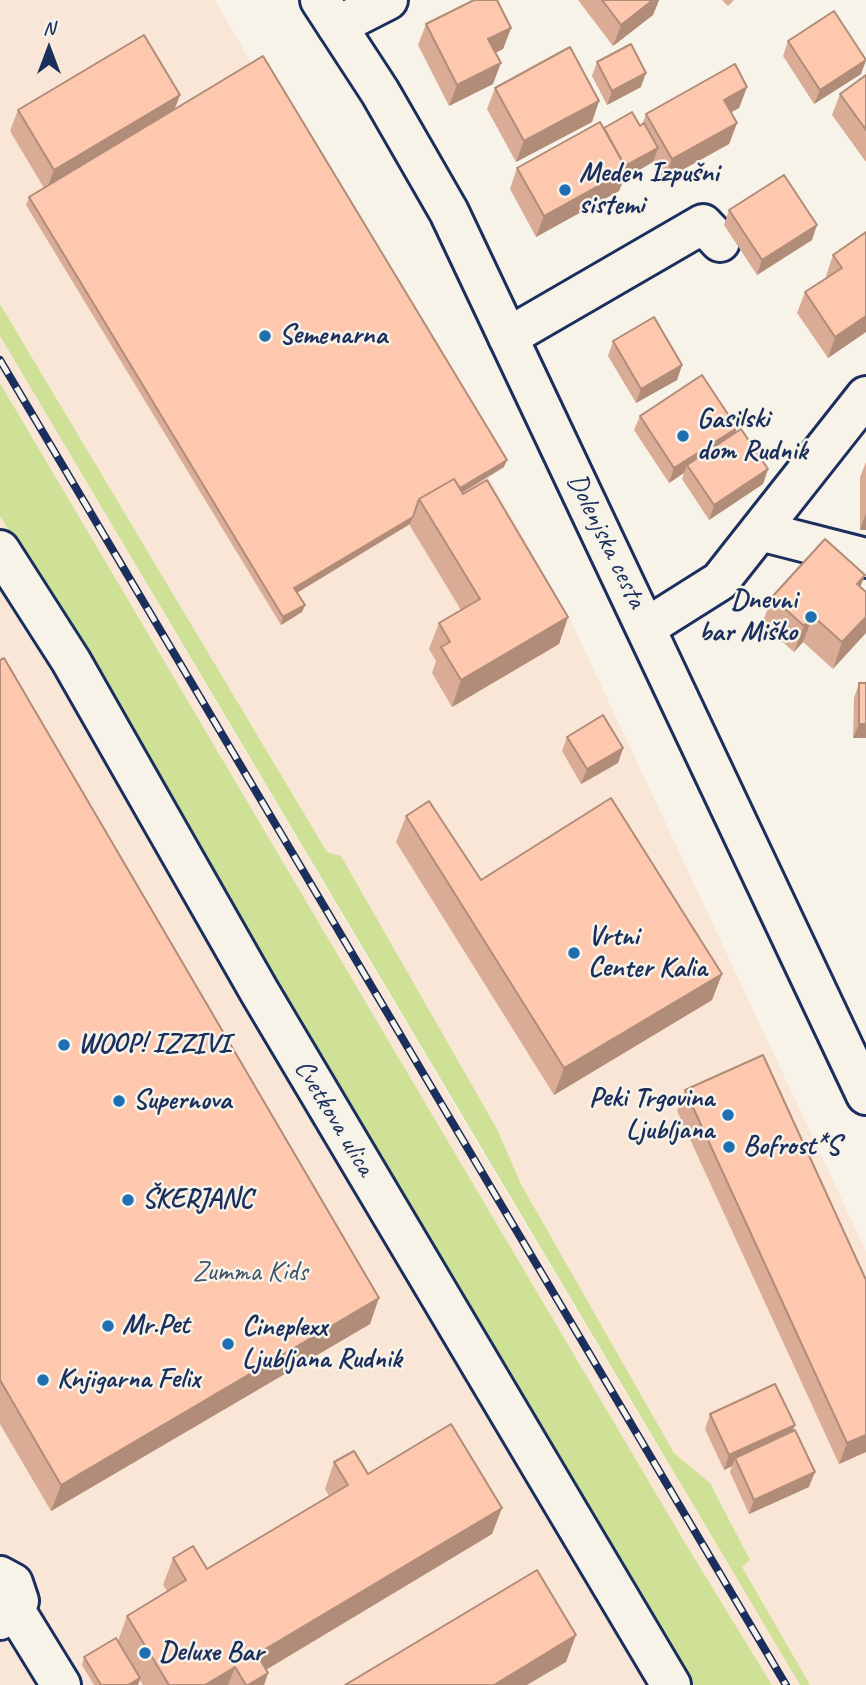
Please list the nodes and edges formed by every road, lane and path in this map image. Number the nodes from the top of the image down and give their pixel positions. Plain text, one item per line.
1 (388, 0) edge
2 (328, 13) edge
3 (720, 242) dead end
4 (508, 337) junction
5 (866, 396) edge
6 (760, 531) junction
7 (0, 550) edge
8 (866, 558) edge
9 (647, 627) junction
10 (866, 1095) edge
11 (5, 1602) edge
12 (61, 1685) edge
13 (671, 1685) edge

1 - 2 street
2 - 4 street, Dolenjska cesta
3 - 4 street
4 - 9 street, Dolenjska cesta
5 - 6 street
6 - 8 street
6 - 9 street
7 - 13 street, Cvetkova ulica
9 - 10 street, Dolenjska cesta
11 - 12 street

